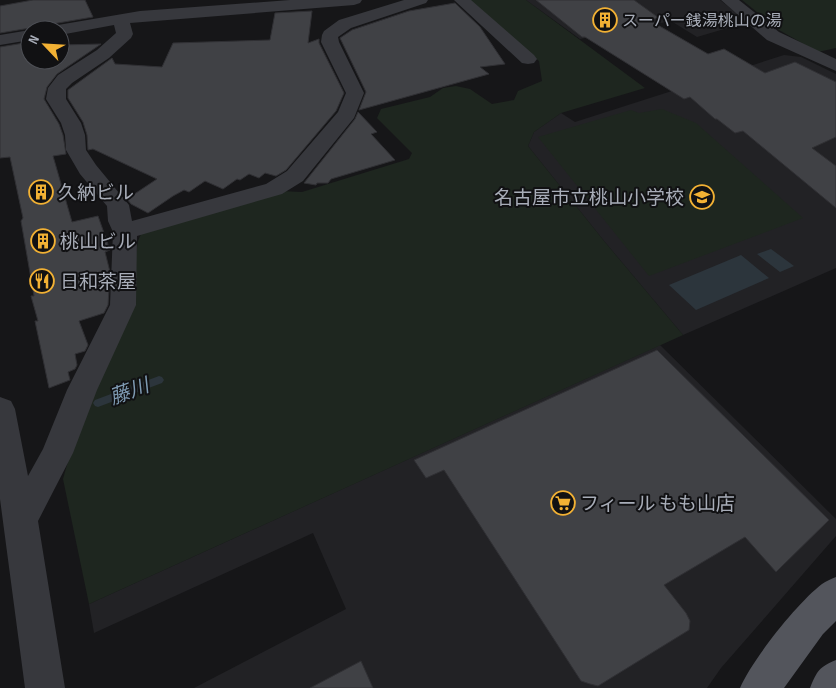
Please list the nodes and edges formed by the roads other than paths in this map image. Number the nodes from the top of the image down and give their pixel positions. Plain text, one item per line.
1 (354, 0) edge
2 (420, 0) edge
3 (462, 0) edge
4 (729, 0) edge
5 (281, 3) edge
6 (97, 7) dead end
7 (182, 7) edge
8 (113, 21) junction
9 (70, 28) edge
10 (20, 37) edge
11 (0, 40) edge
12 (528, 59) dead end
13 (836, 66) edge
14 (125, 232) junction
15 (0, 409) edge
16 (3, 447) edge
17 (21, 520) junction
18 (836, 595) edge
19 (836, 680) edge
20 (45, 688) edge
21 (760, 688) edge
22 (830, 688) edge

1 - 5 street
2 - 14 street
3 - 12 street
4 - 13 street
5 - 7 street
6 - 8 street
7 - 8 street
8 - 9 street
8 - 14 street
10 - 11 street
14 - 17 street
15 - 16 street
16 - 17 street
17 - 20 street
18 - 21 main road
19 - 22 main road

